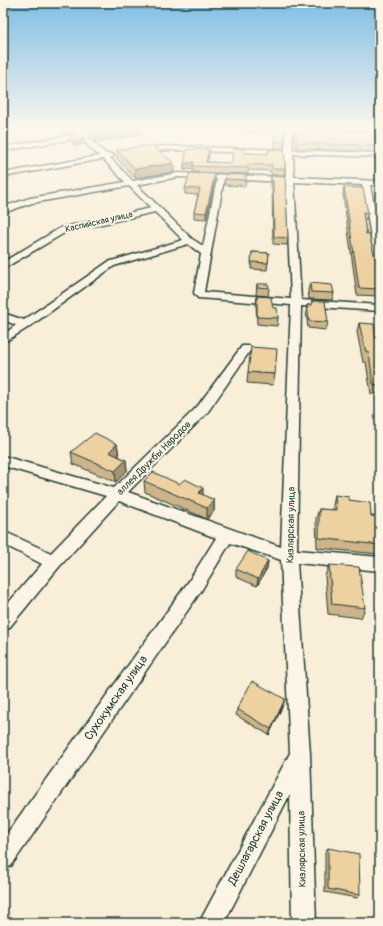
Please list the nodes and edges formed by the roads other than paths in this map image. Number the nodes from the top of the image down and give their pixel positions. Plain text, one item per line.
1 (29, 171) edge
2 (119, 171) edge
3 (290, 171) edge
4 (3, 176) edge
5 (220, 176) junction
6 (290, 179) junction
7 (365, 182) junction
8 (131, 183) junction
9 (380, 183) edge
10 (157, 209) junction
11 (3, 210) edge
12 (189, 241) junction
13 (206, 253) junction
14 (380, 260) edge
15 (3, 266) edge
16 (296, 303) junction
17 (380, 308) edge
18 (3, 316) edge
19 (25, 325) junction
20 (3, 340) edge
21 (246, 348) dead end
22 (3, 462) edge
23 (117, 494) junction
24 (226, 535) junction
25 (3, 537) edge
26 (290, 556) junction
27 (53, 562) junction
28 (380, 564) edge
29 (3, 622) edge
30 (300, 754) junction
31 (3, 858) edge
32 (211, 923) edge
33 (304, 923) edge

1 - 4 street
2 - 8 street
3 - 6 street, Кизлярская улица
5 - 6 street
5 - 8 street
5 - 13 street
6 - 7 street
6 - 16 street, Кизлярская улица
7 - 9 street
7 - 14 street
8 - 10 street
8 - 11 street
10 - 12 street
10 - 15 street, Каспийская улица
12 - 13 street
12 - 19 street
13 - 16 street
16 - 17 street
16 - 26 street, Кизлярская улица
18 - 19 street
19 - 20 street
21 - 23 street, аллея Дружбы Народов
22 - 23 street
23 - 24 street
23 - 27 street, аллея Дружбы Народов
24 - 26 street
24 - 31 street, Сухокумская улица
25 - 27 street
26 - 28 street
26 - 30 street, Кизлярская улица
27 - 29 street, аллея Дружбы Народов
30 - 32 street, Дешлагарская улица
30 - 33 street, Кизлярская улица

